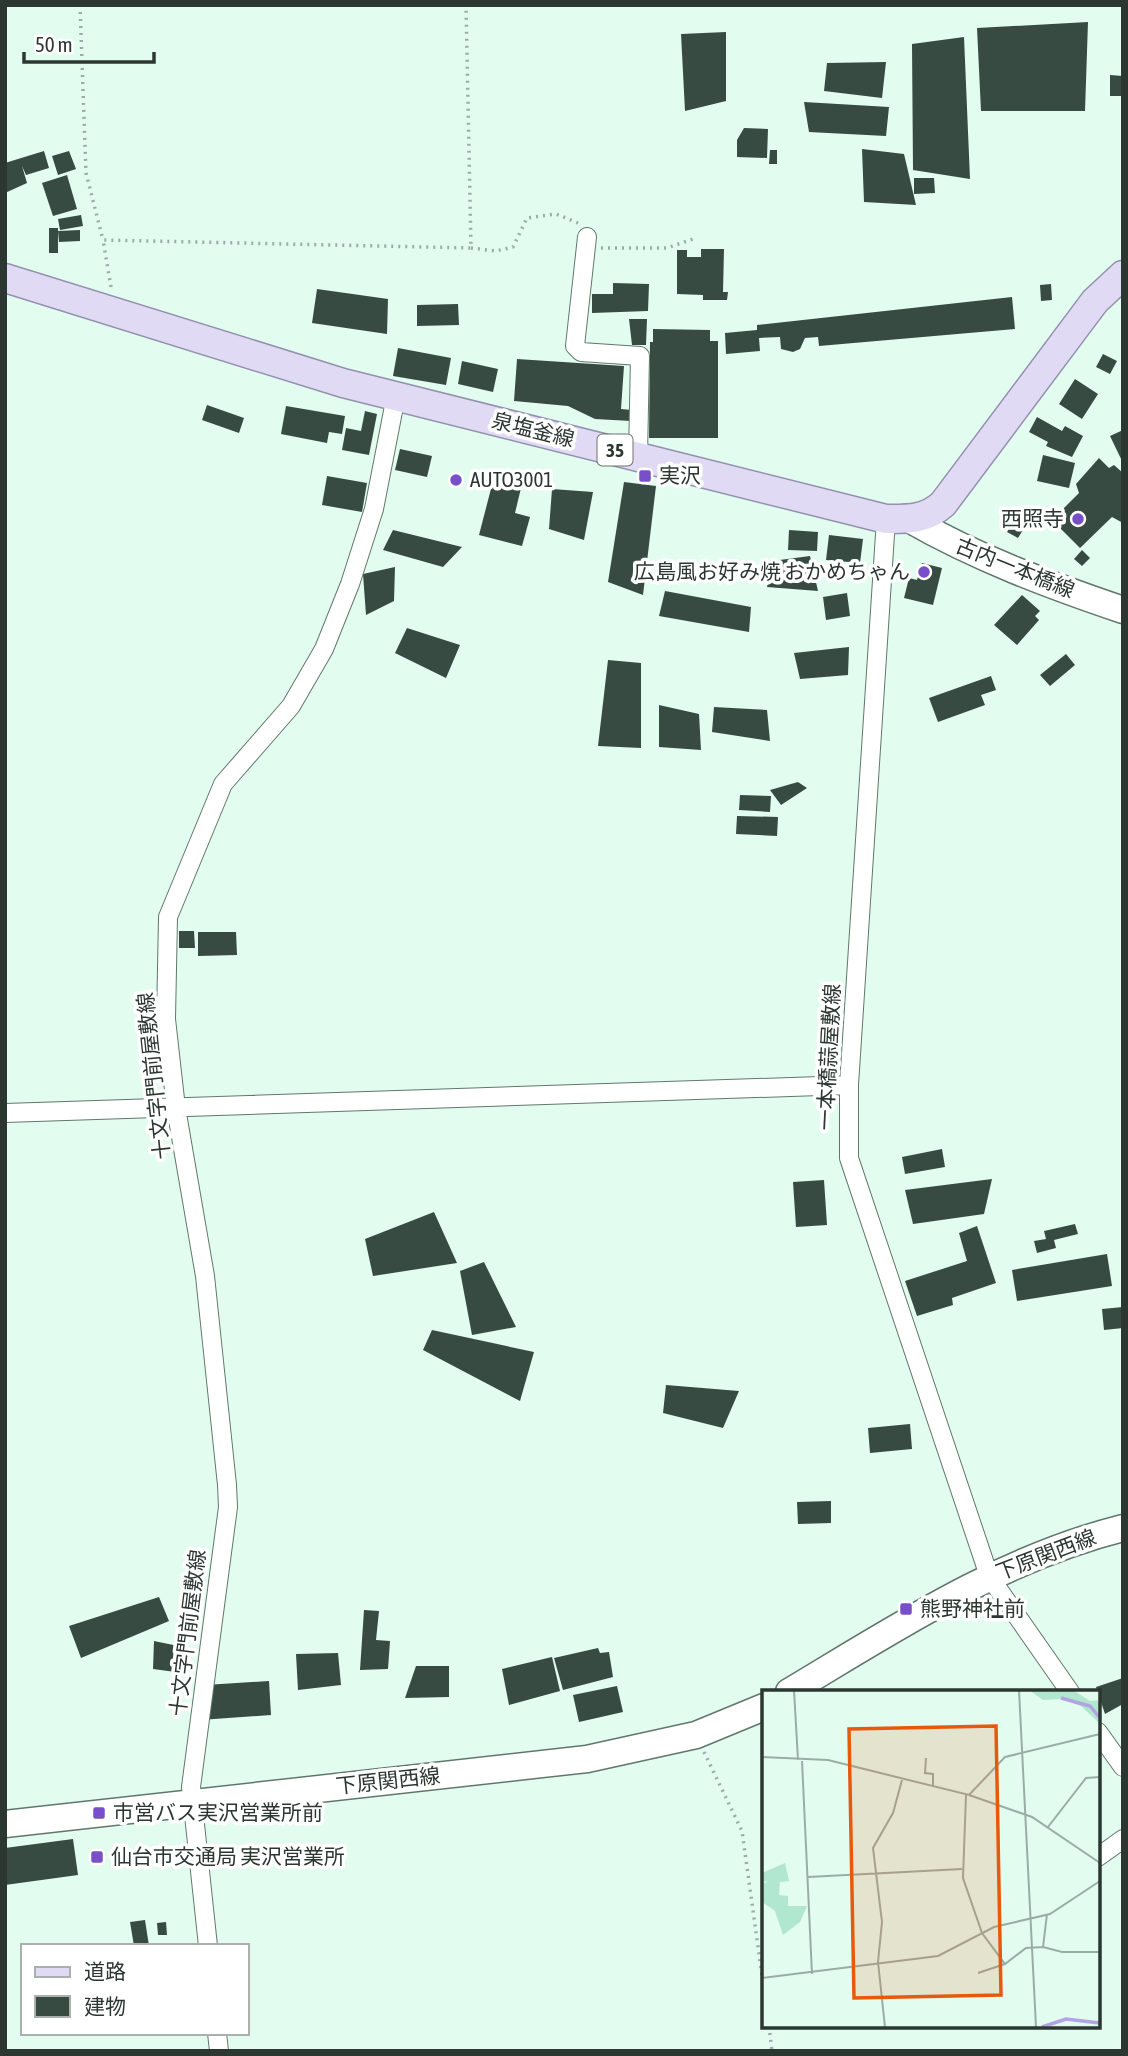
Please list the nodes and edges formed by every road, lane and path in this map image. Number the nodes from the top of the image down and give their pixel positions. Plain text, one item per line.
1 (80, 5) edge
2 (466, 5) edge
3 (587, 237) dead end
4 (103, 240) junction
5 (1123, 275) edge
6 (5, 278) edge
7 (114, 312) junction
8 (396, 396) junction
9 (638, 456) junction
10 (897, 519) junction
11 (1123, 610) edge
12 (849, 1085) junction
13 (176, 1108) junction
14 (5, 1113) edge
15 (1123, 1528) edge
16 (989, 1576) junction
17 (792, 1690) edge
18 (1069, 1690) edge
19 (762, 1708) edge
20 (696, 1735) junction
21 (1100, 1735) edge
22 (1123, 1767) edge
23 (193, 1803) junction
24 (5, 1824) edge
25 (1123, 1839) edge
26 (1100, 1856) edge
27 (208, 1944) edge
28 (762, 1975) edge
29 (769, 2028) edge
30 (772, 2051) edge

1 - 4 path
2 - 4 path
3 - 9 street
4 - 7 path
5 - 10 main road
6 - 7 main road, 泉塩釜線 / 35
7 - 8 main road, 泉塩釜線 / 35
8 - 9 main road, 泉塩釜線 / 35
8 - 13 street, 十文字門前屋敷線
9 - 10 main road, 泉塩釜線 / 35
10 - 11 street, 古内一本橋線
10 - 12 street, 一本橋蒜屋敷線
12 - 13 street
12 - 16 street, 一本橋蒜屋敷線
13 - 14 street
13 - 23 street, 十文字門前屋敷線
15 - 16 street, 下原関西線
16 - 17 street, 下原関西線
16 - 18 street, 一本橋蒜屋敷線
19 - 20 street, 下原関西線
20 - 23 street, 下原関西線
20 - 28 path
21 - 22 street
23 - 24 street, 下原関西線
23 - 27 street, 十文字門前屋敷線
25 - 26 street
29 - 30 path

